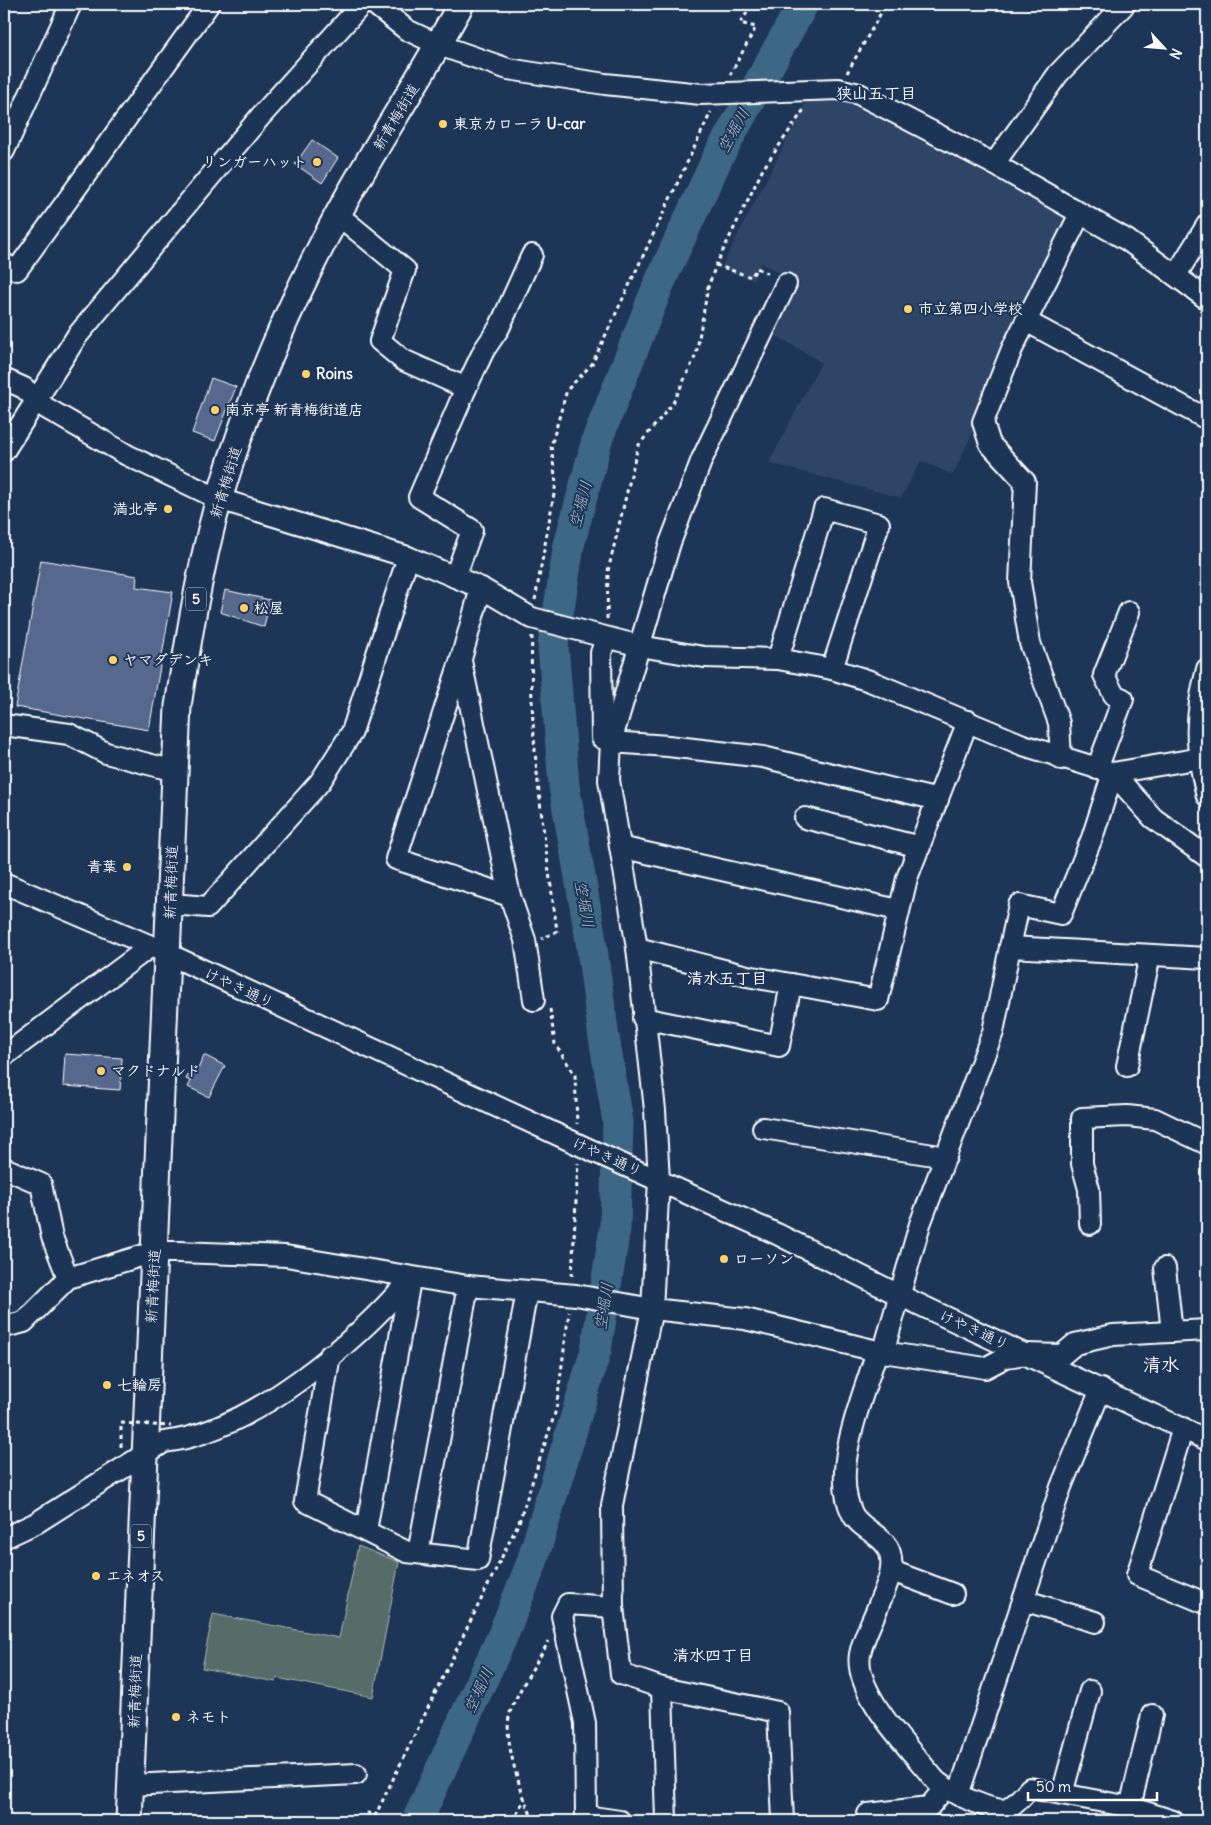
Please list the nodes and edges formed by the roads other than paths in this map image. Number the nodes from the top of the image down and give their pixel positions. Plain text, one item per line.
1 (71, 4) edge
2 (210, 4) edge
3 (362, 4) edge
4 (374, 4) edge
5 (461, 4) edge
6 (1125, 4) edge
7 (439, 46) junction
8 (4, 151) edge
9 (994, 164) junction
10 (338, 214) junction
11 (1080, 214) junction
12 (1207, 225) edge
13 (532, 255) dead end
14 (4, 264) edge
15 (1176, 275) junction
16 (786, 284) road end
17 (1207, 299) edge
18 (1026, 321) junction
19 (4, 379) edge
20 (466, 388) junction
21 (36, 399) junction
22 (1203, 417) dead end
23 (4, 451) edge
24 (220, 499) junction
25 (408, 557) junction
26 (455, 577) junction
27 (481, 588) junction
28 (1129, 612) dead end
29 (604, 638) junction
30 (640, 646) junction
31 (460, 659) junction
32 (778, 659) junction
33 (832, 669) junction
34 (1207, 669) edge
35 (968, 721) junction
36 (4, 725) edge
37 (611, 742) junction
38 (1202, 758) edge
39 (1061, 759) junction
40 (175, 770) junction
41 (1105, 771) junction
42 (1207, 796) edge
43 (938, 800) junction
44 (805, 818) dead end
45 (620, 847) junction
46 (920, 847) junction
47 (1207, 857) edge
48 (4, 883) edge
49 (510, 896) junction
50 (171, 904) junction
51 (898, 910) junction
52 (1010, 947) junction
53 (637, 948) junction
54 (159, 950) junction
55 (1150, 956) junction
56 (1207, 958) edge
57 (791, 984) junction
58 (542, 1003) road end
59 (643, 1018) junction
60 (4, 1056) edge
61 (1127, 1066) dead end
62 (763, 1128) dead end
63 (1207, 1144) edge
64 (946, 1157) junction
65 (4, 1168) edge
66 (654, 1178) junction
67 (1090, 1224) dead end
68 (154, 1252) junction
69 (1165, 1268) dead end
70 (68, 1278) junction
71 (410, 1278) junction
72 (468, 1286) junction
73 (527, 1291) junction
74 (899, 1295) junction
75 (649, 1309) junction
76 (4, 1327) edge
77 (1207, 1330) edge
78 (1172, 1332) junction
79 (880, 1352) junction
80 (1026, 1354) junction
81 (330, 1356) junction
82 (1101, 1389) junction
83 (1182, 1428) junction
84 (1207, 1440) edge
85 (132, 1454) junction
86 (366, 1531) junction
87 (4, 1538) edge
88 (418, 1553) junction
89 (892, 1571) junction
90 (952, 1594) dead end
91 (1023, 1600) junction
92 (1205, 1603) dead end
93 (613, 1607) junction
94 (1095, 1622) dead end
95 (662, 1688) junction
96 (1090, 1691) dead end
97 (1152, 1715) dead end
98 (356, 1774) dead end
99 (131, 1785) junction
100 (951, 1792) junction
101 (1062, 1794) junction
102 (1130, 1807) junction
103 (129, 1821) edge
104 (620, 1821) edge
105 (666, 1821) edge
106 (783, 1821) edge
107 (867, 1821) edge
108 (1173, 1821) edge

1 - 8 street
2 - 14 street
3 - 21 street
4 - 7 street
5 - 7 main road, 新青梅街道 / 5
6 - 9 street
7 - 9 street
7 - 10 main road, 新青梅街道 / 5
9 - 11 street
10 - 20 street
10 - 24 main road, 新青梅街道 / 5
11 - 15 street
11 - 18 street
12 - 15 street
13 - 20 street
15 - 17 street
16 - 30 street
18 - 22 street
18 - 39 street
19 - 21 street
20 - 26 street
21 - 23 street
21 - 24 street
24 - 25 street
24 - 40 main road, 新青梅街道 / 5
25 - 26 street
25 - 50 street
26 - 27 street
27 - 29 street
27 - 31 street
28 - 41 street
29 - 30 street
29 - 37 street
30 - 32 street
30 - 37 street
31 - 49 street
31 - 49 street
32 - 33 street
32 - 33 street
33 - 35 street
34 - 38 street
35 - 39 street
35 - 43 street
36 - 40 street
37 - 43 street
37 - 45 street
38 - 41 street
38 - 42 street
39 - 41 street
40 - 50 main road, 新青梅街道 / 5
41 - 47 street
41 - 52 street
43 - 46 street
44 - 46 street
45 - 51 street
45 - 53 street
46 - 51 street
48 - 54 street, けやき通り
49 - 58 street
50 - 54 main road, 新青梅街道 / 5
51 - 57 street
52 - 55 street
52 - 64 street
53 - 57 street
53 - 59 street
54 - 60 street
54 - 66 street, けやき通り
54 - 68 main road, 新青梅街道 / 5
55 - 56 street
55 - 61 street
57 - 59 street
59 - 66 street
62 - 64 street
63 - 67 street
64 - 74 street
65 - 70 street
66 - 74 street, けやき通り
66 - 75 street
68 - 70 street
68 - 71 street
68 - 85 main road, 新青梅街道 / 5
69 - 78 street
70 - 76 street
71 - 72 street
71 - 81 street
71 - 86 street
72 - 73 street
72 - 88 street
73 - 75 street
73 - 88 street
74 - 79 street
74 - 80 street, けやき通り
75 - 79 street
75 - 93 street
77 - 78 street
78 - 80 street
79 - 80 street
79 - 89 street
80 - 82 street, けやき通り
81 - 85 street
81 - 86 street
82 - 83 street, けやき通り
82 - 91 street
83 - 84 street, けやき通り
83 - 92 street
85 - 87 street
85 - 99 main road, 新青梅街道 / 5
86 - 88 street
89 - 90 street
89 - 100 street
91 - 94 street
91 - 100 street
93 - 95 street
93 - 104 street
95 - 105 street
95 - 106 street
96 - 101 street
97 - 102 street
98 - 99 street
99 - 103 main road, 新青梅街道 / 5
100 - 101 street
100 - 107 street
101 - 102 street
102 - 108 street

